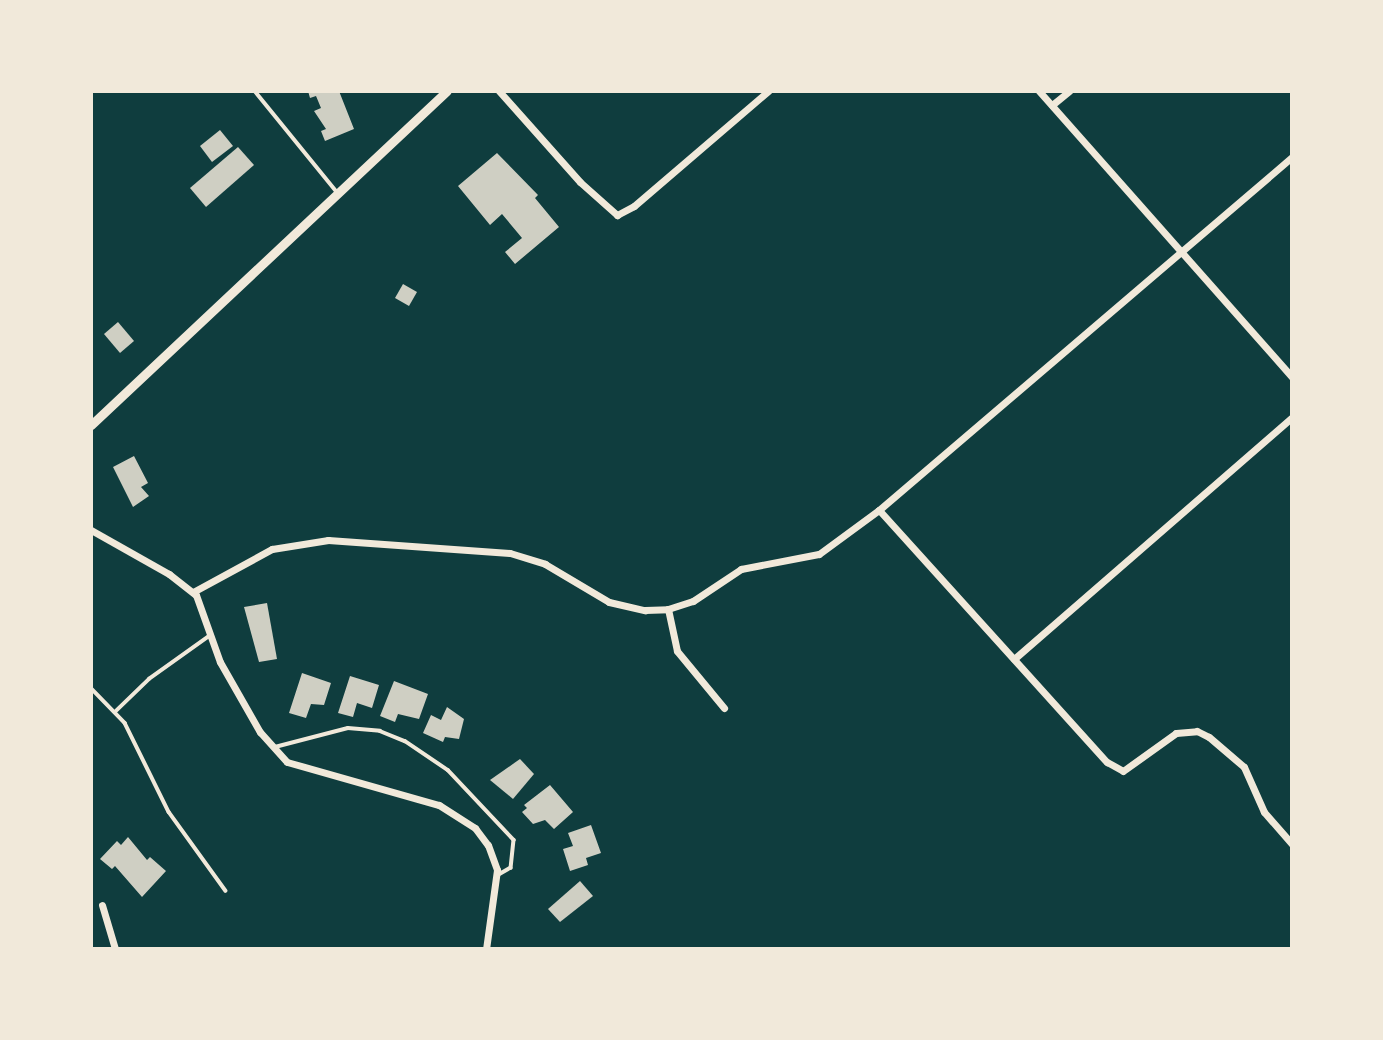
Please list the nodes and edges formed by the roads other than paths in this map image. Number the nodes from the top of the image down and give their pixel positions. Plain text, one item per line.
1 (255, 91) edge
2 (447, 91) edge
3 (499, 91) edge
4 (768, 91) edge
5 (1040, 91) edge
6 (1069, 91) edge
7 (1052, 105) junction
8 (1292, 157) edge
9 (337, 192) junction
10 (1182, 251) junction
11 (1292, 377) edge
12 (1292, 417) edge
13 (91, 425) edge
14 (879, 510) junction
15 (91, 530) edge
16 (193, 592) junction
17 (668, 609) junction
18 (211, 635) junction
19 (1014, 659) junction
20 (91, 688) edge
21 (724, 708) dead end
22 (116, 711) junction
23 (272, 748) junction
24 (1292, 844) edge
25 (497, 876) junction
26 (226, 891) dead end
27 (102, 905) dead end
28 (115, 949) edge
29 (486, 949) edge

1 - 9 lane
2 - 9 street
3 - 4 street
5 - 7 street
6 - 7 street
7 - 10 street
8 - 10 street
9 - 13 street
10 - 11 street
10 - 14 street
12 - 19 street
14 - 17 street
14 - 19 street
15 - 16 street
16 - 17 street
16 - 18 street
17 - 21 street
18 - 22 lane
18 - 23 street
19 - 24 street
20 - 22 lane
22 - 26 lane
23 - 25 street
23 - 25 lane
25 - 29 street
27 - 28 street

